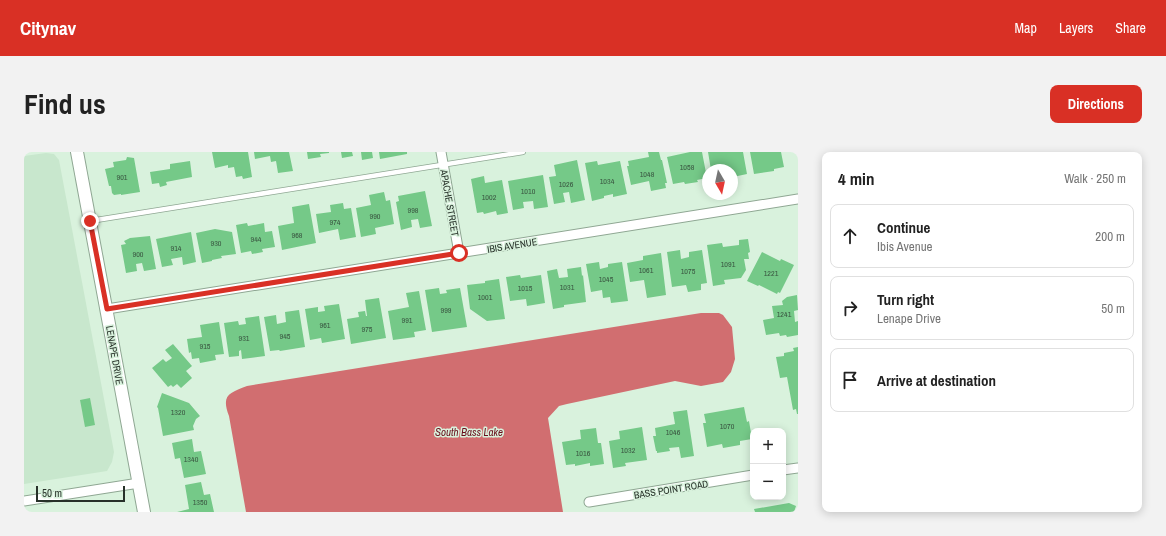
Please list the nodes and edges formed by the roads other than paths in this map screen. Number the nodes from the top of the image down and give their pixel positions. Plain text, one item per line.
1 (77, 152) edge
2 (441, 152) edge
3 (523, 152) edge
4 (444, 165) junction
5 (798, 199) edge
6 (90, 221) junction
7 (459, 253) junction
8 (107, 309) junction
9 (798, 468) edge
10 (786, 470) edge
11 (750, 475) edge
12 (139, 483) junction
13 (24, 501) edge
14 (589, 502) dead end
15 (144, 512) edge

1 - 6 street, LENAPE DRIVE
2 - 4 street, APACHE STREET
3 - 4 lane
4 - 6 lane
4 - 7 street, APACHE STREET
5 - 7 street, IBIS AVENUE
6 - 8 street, LENAPE DRIVE
7 - 8 street, IBIS AVENUE
8 - 12 street, LENAPE DRIVE
9 - 10 street
11 - 14 street, BASS POINT ROAD
12 - 13 street
12 - 15 street, LENAPE DRIVE

